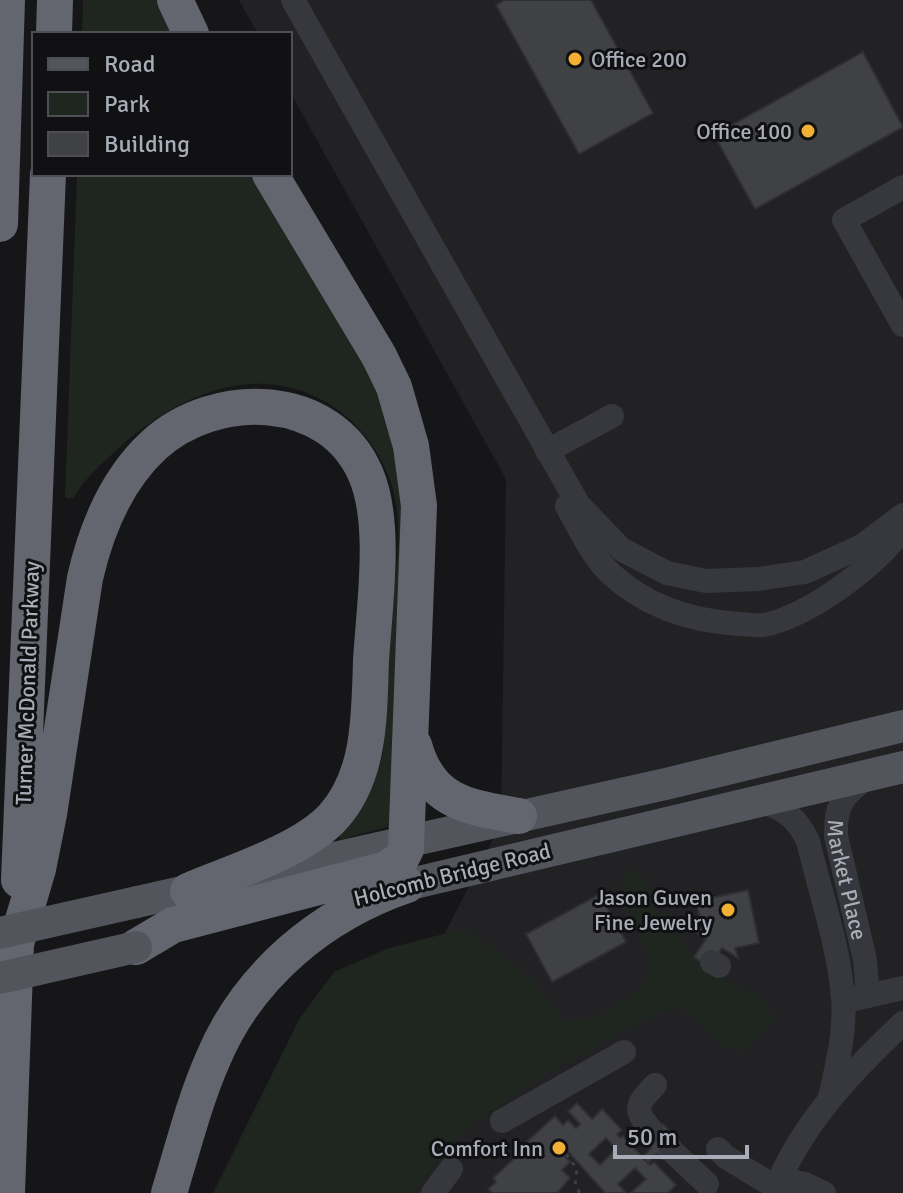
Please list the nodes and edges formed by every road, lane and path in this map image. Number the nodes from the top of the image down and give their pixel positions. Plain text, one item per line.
1 (7, 0) edge
2 (55, 0) edge
3 (175, 0) edge
4 (293, 0) edge
5 (54, 32) edge
6 (190, 32) edge
7 (48, 176) edge
8 (271, 176) edge
9 (903, 187) edge
10 (0, 224) edge
11 (903, 325) edge
12 (612, 416) dead end
13 (547, 451) junction
14 (903, 515) edge
15 (903, 528) edge
16 (411, 723) junction
17 (903, 726) edge
18 (903, 767) edge
19 (870, 775) junction
20 (759, 801) junction
21 (519, 816) junction
22 (407, 841) junction
23 (407, 885) junction
24 (188, 891) junction
25 (8, 939) edge
26 (136, 947) junction
27 (0, 978) edge
28 (903, 988) edge
29 (868, 996) junction
30 (843, 1002) junction
31 (903, 1023) edge
32 (624, 1052) dead end
33 (655, 1085) dead end
34 (830, 1097) junction
35 (502, 1121) dead end
36 (652, 1131) dead end
37 (671, 1150) dead end
38 (566, 1154) dead end
39 (451, 1169) dead end
40 (773, 1188) edge
41 (705, 1189) edge
42 (7, 1193) edge
43 (169, 1193) edge
44 (433, 1193) edge
45 (580, 1193) edge
46 (824, 1193) edge

1 - 10 highway
2 - 5 highway
3 - 6 highway
4 - 13 street
7 - 25 highway, Turner McDonald Parkway
8 - 16 highway
9 - 11 street
12 - 13 street
13 - 14 street
13 - 15 street
16 - 21 highway
16 - 22 highway
17 - 21 main road, Holcomb Bridge Road
18 - 19 main road, Holcomb Bridge Road
19 - 20 main road, Holcomb Bridge Road
19 - 29 street, Market Place
20 - 23 main road, Holcomb Bridge Road
20 - 30 street, Market Place
21 - 22 main road, Holcomb Bridge Road
22 - 24 main road, Holcomb Bridge Road
22 - 26 highway
23 - 26 main road, Holcomb Bridge Road
23 - 43 highway
24 - 25 main road, Holcomb Bridge Road, bridge
24 - 25 highway
25 - 42 highway, Turner McDonald Parkway
26 - 27 main road, Holcomb Bridge Road, bridge
28 - 29 street
29 - 30 street
30 - 34 street, Market Place
31 - 34 street
32 - 35 street
33 - 36 street
34 - 40 street
37 - 41 street
38 - 45 path
39 - 44 street
40 - 41 street
40 - 46 street

